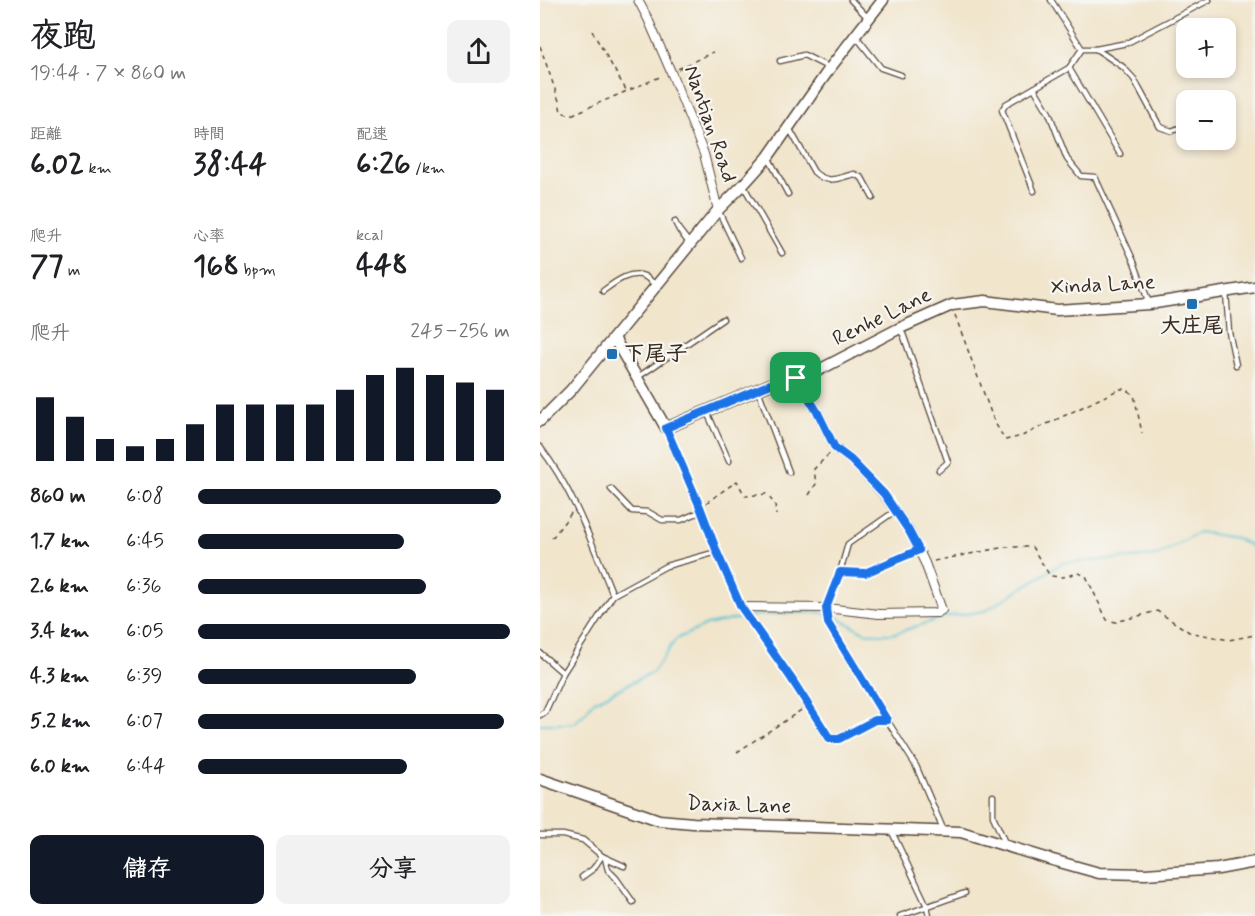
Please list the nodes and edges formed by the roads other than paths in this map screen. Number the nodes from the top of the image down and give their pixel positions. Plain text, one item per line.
1 (638, 0) edge
2 (851, 0) edge
3 (883, 0) edge
4 (1051, 0) edge
5 (1209, 0) edge
6 (869, 19) junction
7 (855, 35) junction
8 (1082, 49) junction
9 (1096, 49) junction
10 (780, 61) dead end
11 (830, 68) junction
12 (1069, 68) junction
13 (901, 75) dead end
14 (1034, 88) junction
15 (789, 128) junction
16 (1176, 129) edge
17 (1120, 154) dead end
18 (768, 157) junction
19 (743, 184) junction
20 (1034, 192) dead end
21 (788, 194) dead end
22 (873, 198) dead end
23 (718, 210) junction
24 (675, 222) dead end
25 (690, 244) junction
26 (782, 253) dead end
27 (741, 258) dead end
28 (657, 285) junction
29 (1255, 287) edge
30 (603, 291) dead end
31 (1226, 292) junction
32 (1149, 304) junction
33 (952, 305) joint
34 (723, 319) dead end
35 (898, 329) junction
36 (614, 338) junction
37 (1236, 365) dead end
38 (638, 377) junction
39 (796, 378) junction
40 (758, 390) junction
41 (707, 412) junction
42 (540, 421) edge
43 (666, 428) junction
44 (540, 447) edge
45 (729, 461) dead end
46 (939, 470) dead end
47 (789, 472) dead end
48 (611, 489) dead end
49 (701, 509) junction
50 (895, 511) junction
51 (919, 550) junction
52 (717, 552) junction
53 (878, 567) road end
54 (614, 595) junction
55 (826, 609) junction
56 (744, 610) junction
57 (540, 652) edge
58 (563, 673) junction
59 (540, 715) edge
60 (887, 720) junction
61 (540, 779) edge
62 (993, 796) dead end
63 (891, 830) junction
64 (943, 831) junction
65 (540, 835) edge
66 (1006, 846) junction
67 (603, 857) junction
68 (1255, 862) edge
69 (624, 866) dead end
70 (582, 877) dead end
71 (965, 893) dead end
72 (633, 902) dead end
73 (927, 906) junction
74 (900, 916) edge
75 (929, 916) edge

1 - 23 street, Nantian Road
2 - 6 lane
3 - 6 street
4 - 8 lane
5 - 9 lane
6 - 7 street
7 - 11 street
7 - 13 lane
8 - 9 lane
8 - 12 lane
9 - 16 lane
10 - 11 lane
11 - 15 street
12 - 14 lane
12 - 17 lane
14 - 20 lane
14 - 32 lane
15 - 18 street
15 - 22 lane
18 - 19 street
18 - 21 lane
19 - 23 street
19 - 26 lane
23 - 25 street, Nantian Road
23 - 27 lane
24 - 25 lane
25 - 28 street, Nantian Road
28 - 30 lane
28 - 36 street, Nantian Road
29 - 31 street, Xinda Lane
31 - 32 street, Xinda Lane
31 - 37 lane
32 - 33 street, Xinda Lane
33 - 35 street, Renhe Lane
34 - 38 lane
35 - 39 street, Renhe Lane
35 - 46 lane
36 - 38 street
36 - 42 street, Nantian Road
38 - 43 street
39 - 40 street, Renhe Lane
39 - 50 street
40 - 41 street, Renhe Lane
40 - 47 lane
41 - 43 street, Renhe Lane
41 - 45 lane
43 - 49 lane
44 - 54 lane
48 - 49 lane
49 - 52 lane
50 - 51 street
50 - 55 lane
51 - 53 lane
51 - 55 street
52 - 54 lane
52 - 56 lane
54 - 58 lane
55 - 56 street
55 - 60 lane
56 - 60 lane
57 - 58 lane
58 - 59 lane
60 - 64 lane
61 - 63 street, Daxia Lane
62 - 66 lane
63 - 64 street, Daxia Lane
63 - 73 lane
64 - 66 street, Daxia Lane
65 - 67 lane
66 - 68 street, Daxia Lane
67 - 69 lane
67 - 70 lane
67 - 72 lane
71 - 73 lane
73 - 74 lane
73 - 75 lane

